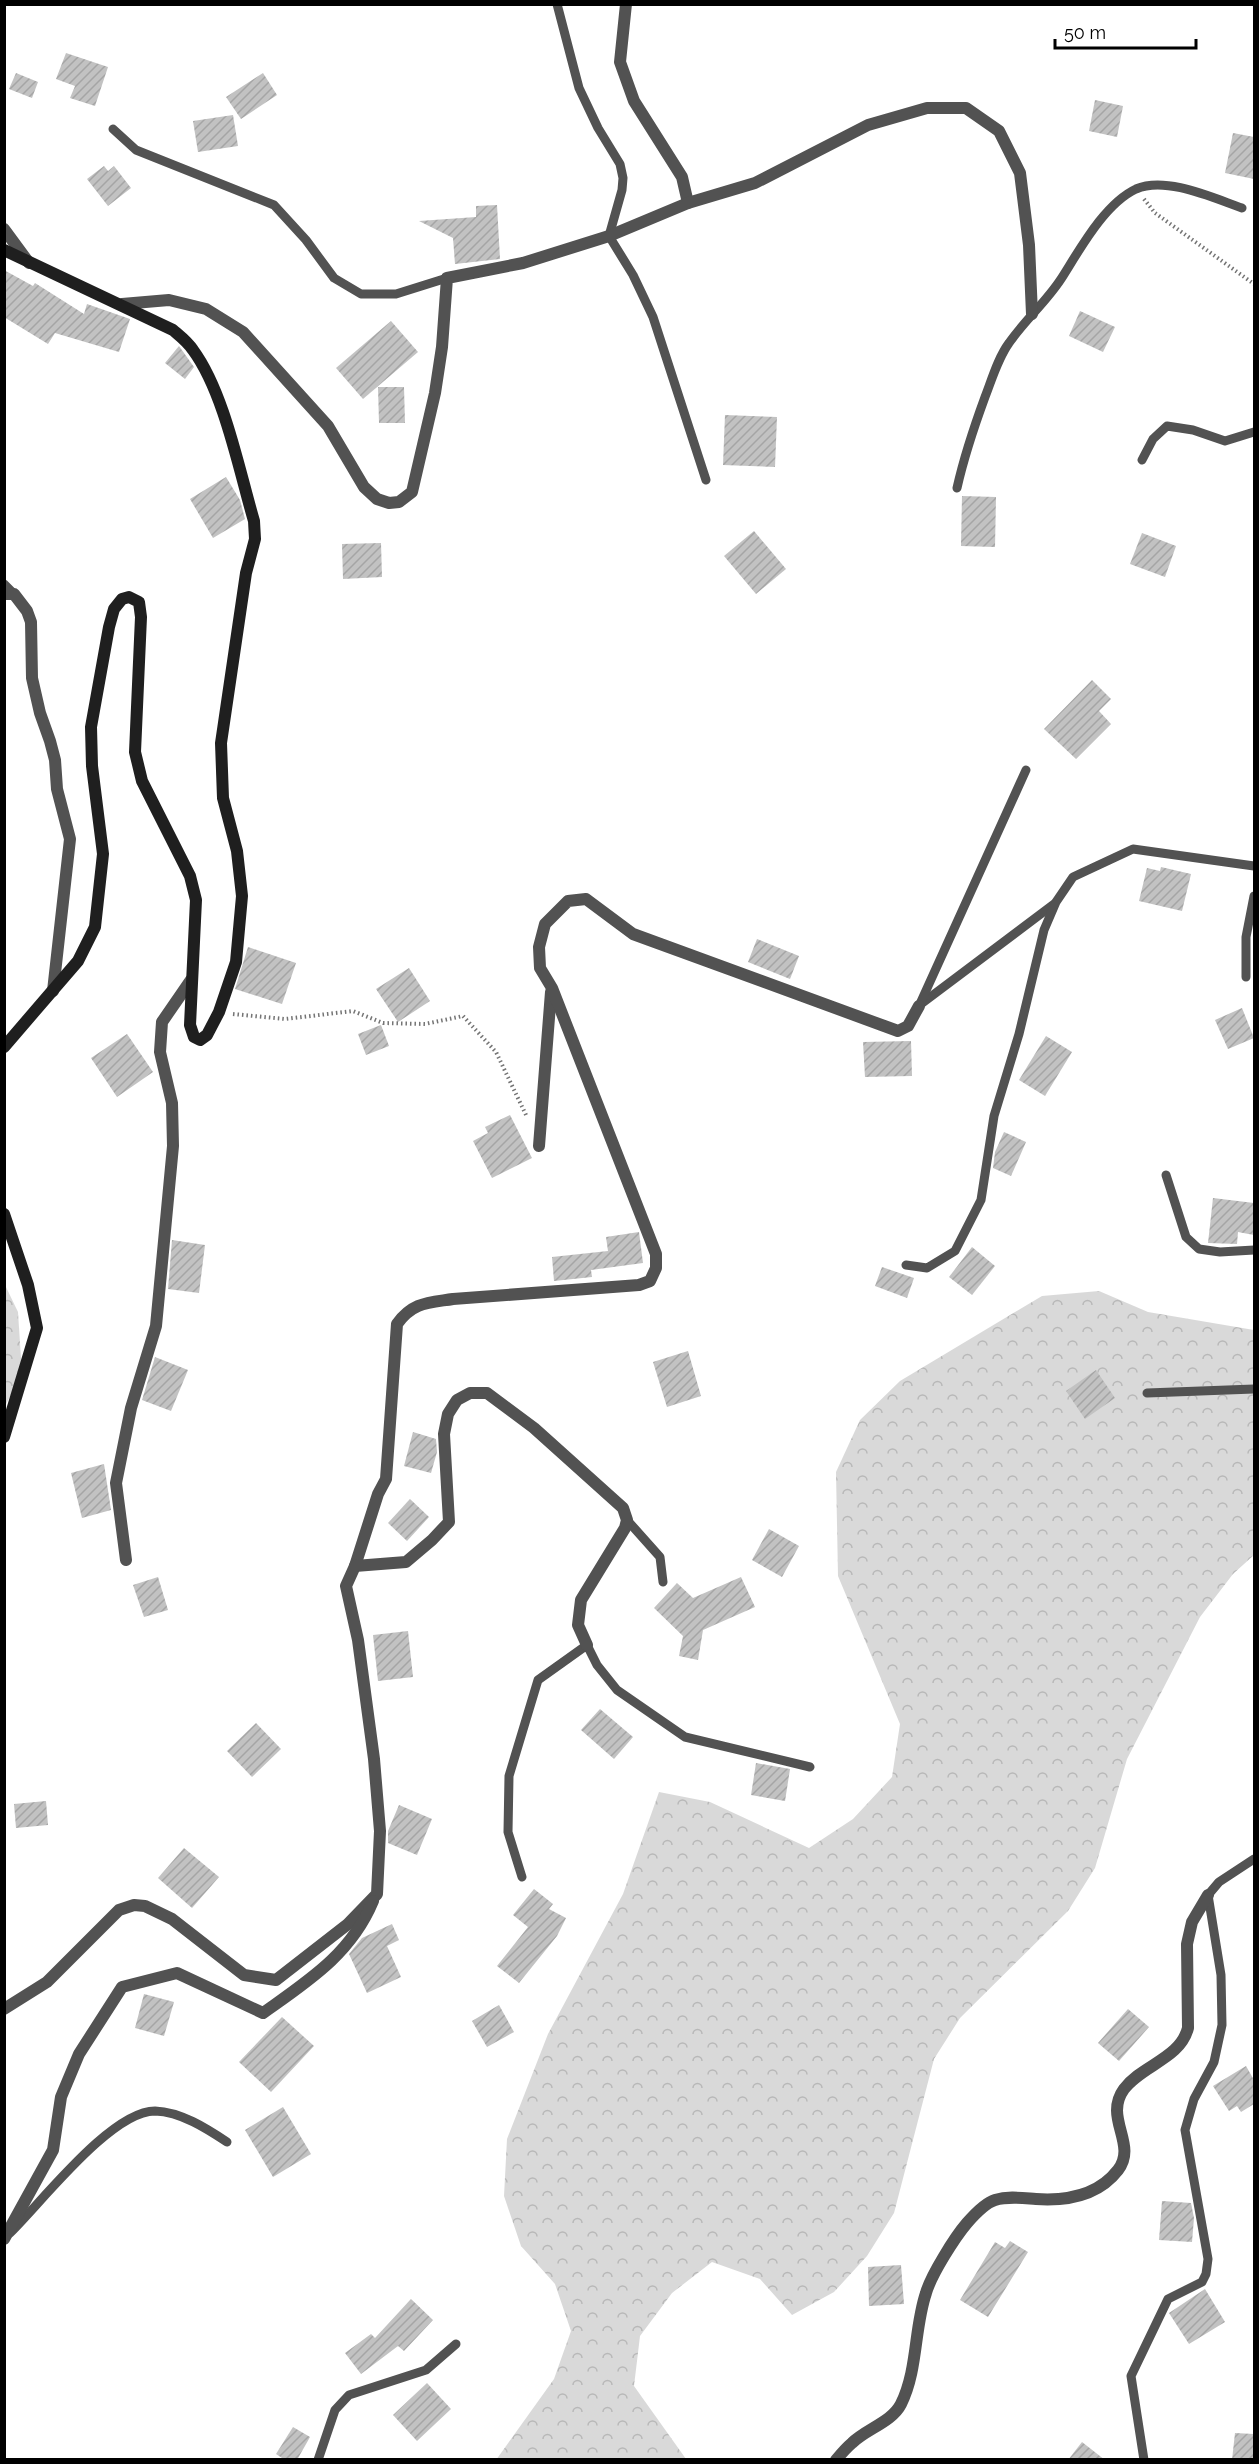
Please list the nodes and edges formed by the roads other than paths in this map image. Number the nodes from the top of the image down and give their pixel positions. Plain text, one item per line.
1 (557, 4) edge
2 (626, 4) edge
3 (113, 129) dead end
4 (688, 203) junction
5 (1242, 208) dead end
6 (4, 229) edge
7 (609, 236) junction
8 (4, 250) edge
9 (29, 263) junction
10 (447, 278) junction
11 (122, 304) junction
12 (1032, 314) junction
13 (1254, 432) edge
14 (1142, 460) dead end
15 (706, 480) dead end
16 (957, 488) dead end
17 (4, 584) edge
18 (9, 594) edge
19 (1026, 770) dead end
20 (1254, 866) edge
21 (1254, 896) edge
22 (1056, 902) junction
23 (1245, 977) dead end
24 (191, 980) junction
25 (552, 988) junction
26 (53, 991) junction
27 (919, 1006) junction
28 (4, 1047) edge
29 (539, 1146) road end
30 (1166, 1175) dead end
31 (4, 1214) edge
32 (1254, 1250) edge
33 (906, 1265) dead end
34 (1254, 1389) edge
35 (1148, 1394) dead end
36 (4, 1437) edge
37 (627, 1520) junction
38 (126, 1560) dead end
39 (355, 1566) junction
40 (663, 1582) dead end
41 (587, 1645) junction
42 (810, 1767) dead end
43 (1254, 1859) edge
44 (522, 1877) dead end
45 (377, 1894) junction
46 (1208, 1895) junction
47 (4, 2009) edge
48 (227, 2142) dead end
49 (4, 2239) edge
50 (456, 2343) dead end
51 (318, 2460) edge
52 (836, 2460) edge
53 (1144, 2460) edge

1 - 7 lane
2 - 4 street
3 - 10 lane
4 - 7 street
4 - 12 street
5 - 12 lane
6 - 9 street
7 - 10 street
7 - 15 lane
8 - 9 street
9 - 11 street
10 - 11 street
11 - 24 street
12 - 16 lane
13 - 14 lane
17 - 18 lane
18 - 26 street
19 - 27 lane
20 - 22 lane
21 - 23 lane
22 - 27 lane
22 - 33 lane
24 - 26 street
24 - 38 street
25 - 27 street
25 - 29 street
25 - 39 street
26 - 28 street
30 - 32 lane
31 - 36 street
34 - 35 lane
37 - 39 street
37 - 40 lane
37 - 41 street
39 - 45 street
41 - 42 lane
41 - 44 lane
43 - 46 lane
45 - 47 street
45 - 49 street
46 - 52 street
46 - 53 lane
48 - 49 lane
50 - 51 lane

